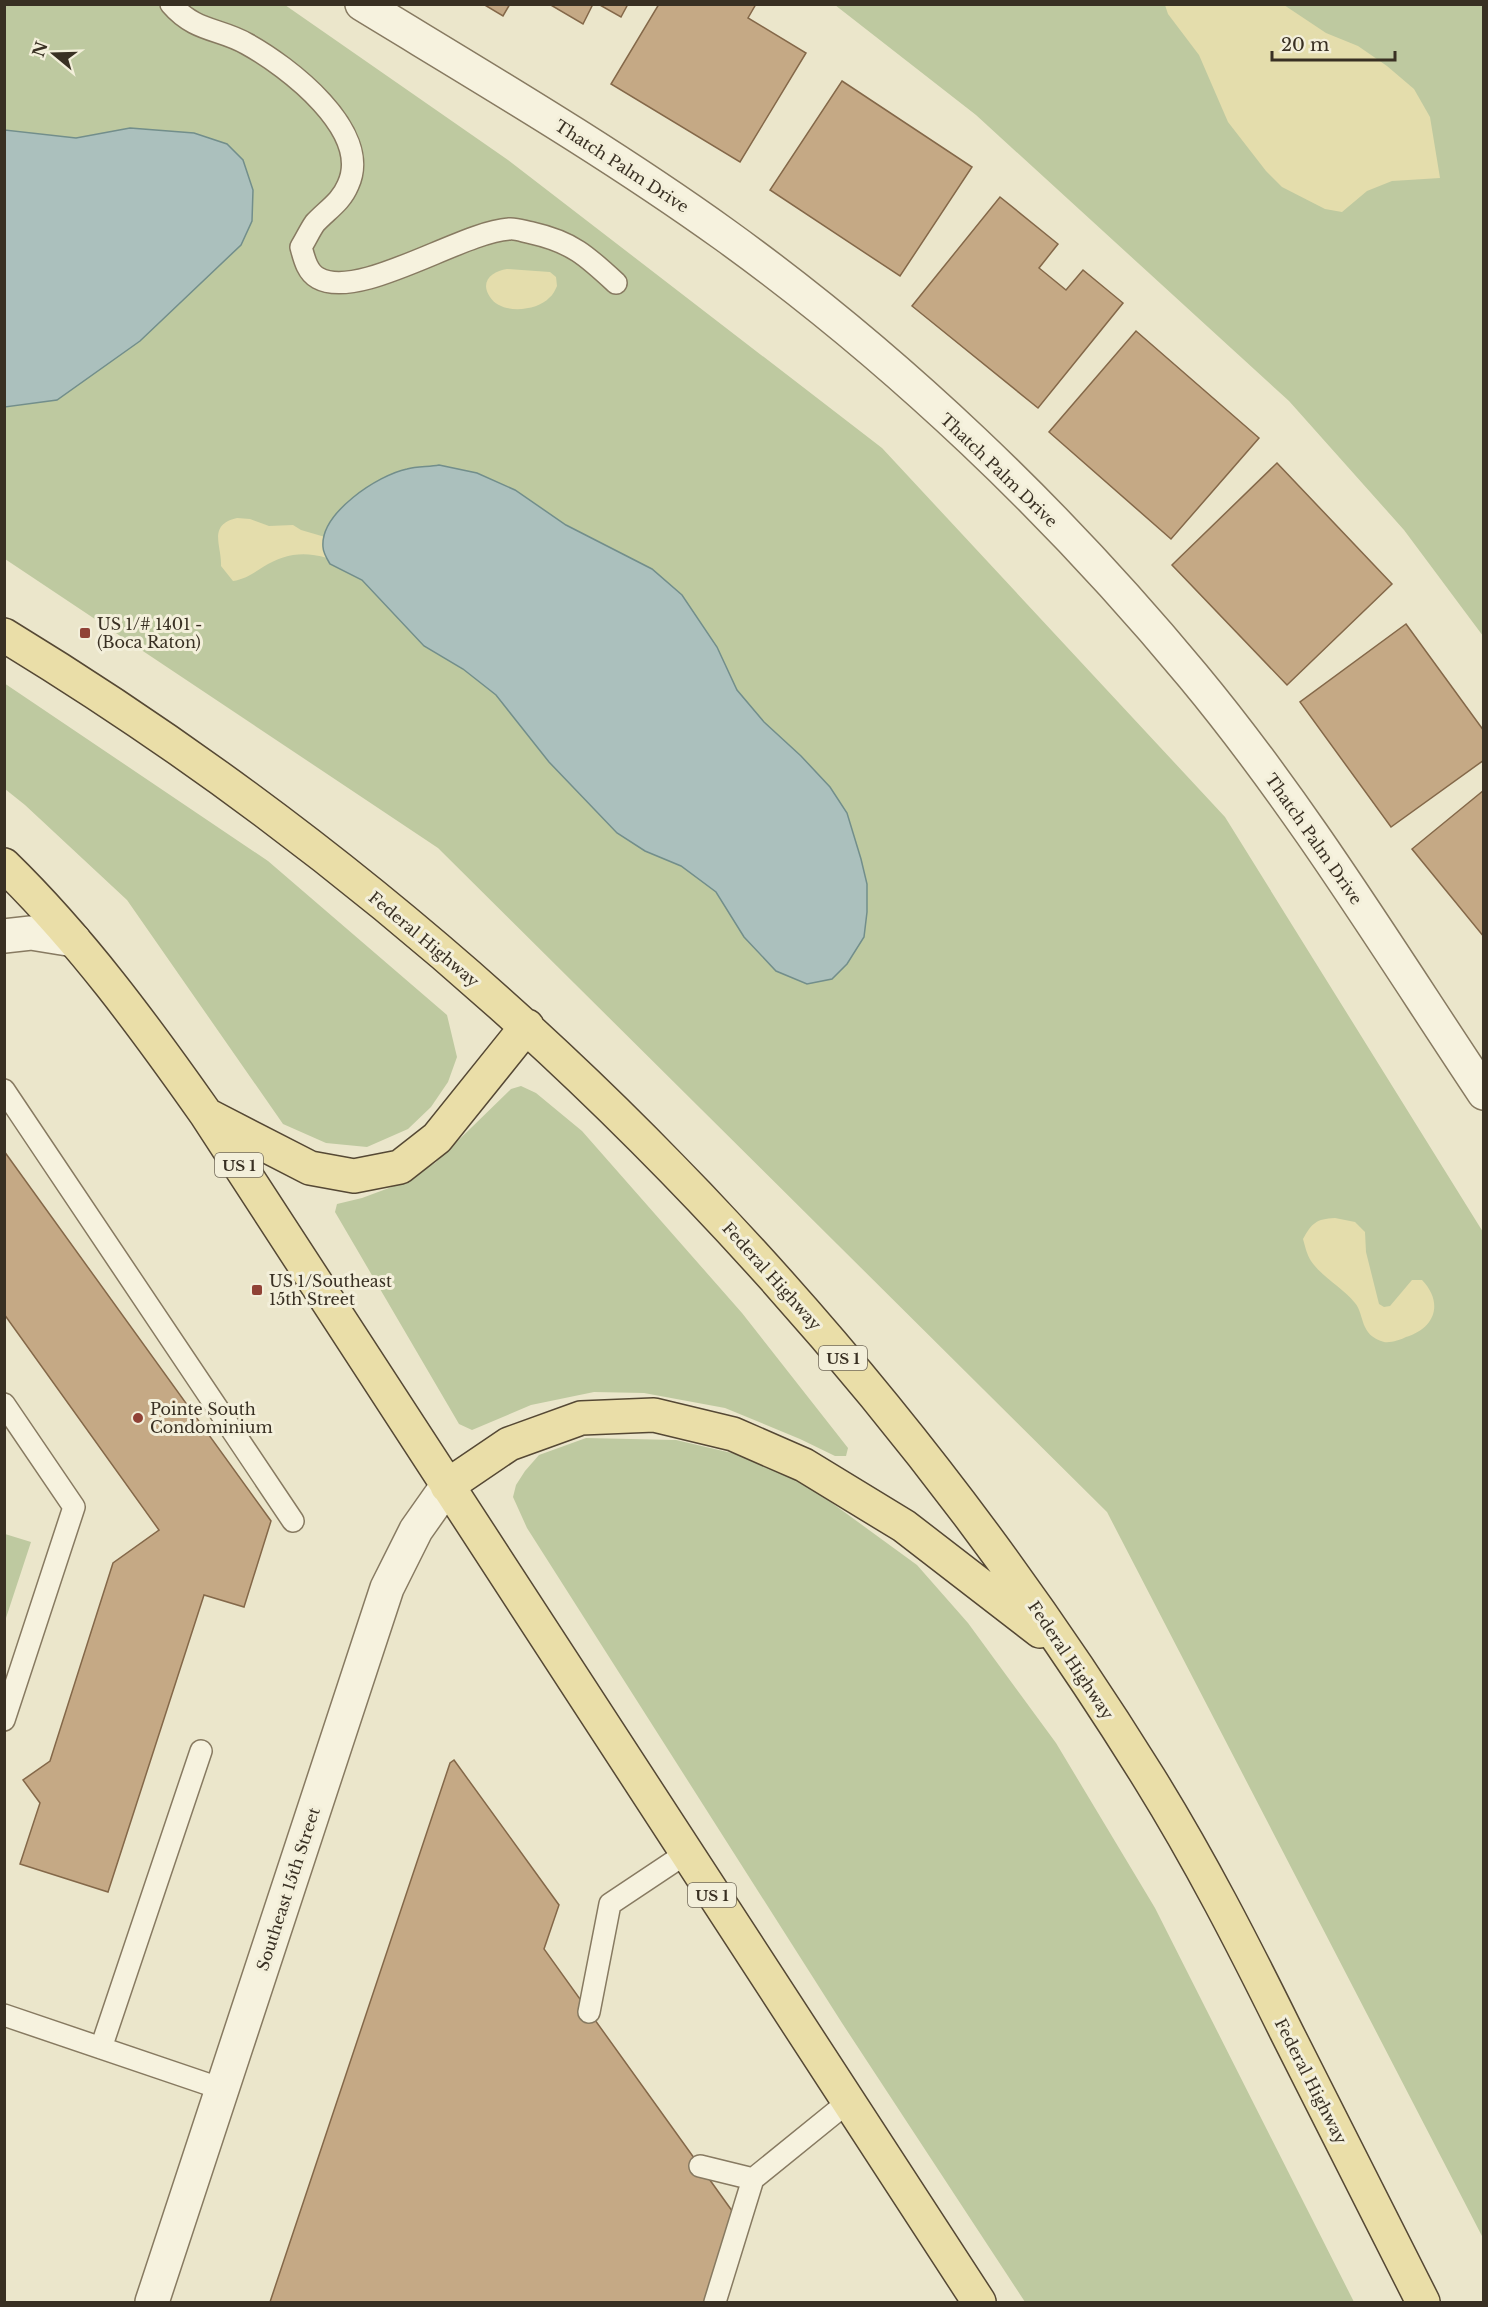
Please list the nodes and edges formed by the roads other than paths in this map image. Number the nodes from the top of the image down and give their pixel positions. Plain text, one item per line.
1 (171, 4) edge
2 (362, 4) edge
3 (616, 284) dead end
4 (4, 635) edge
5 (4, 865) edge
6 (4, 936) edge
7 (74, 940) junction
8 (527, 1026) junction
9 (4, 1090) edge
10 (1484, 1093) edge
11 (206, 1114) junction
12 (4, 1404) edge
13 (447, 1486) junction
14 (293, 1521) dead end
15 (1068, 1652) junction
16 (4, 1720) edge
17 (201, 1750) dead end
18 (685, 1854) junction
19 (589, 2012) dead end
20 (4, 2014) edge
21 (100, 2048) junction
22 (222, 2089) junction
23 (848, 2102) junction
24 (700, 2166) dead end
25 (753, 2179) junction
26 (152, 2302) edge
27 (715, 2302) edge
28 (979, 2302) edge
29 (1423, 2302) edge

1 - 3 lane
2 - 10 street, Thatch Palm Drive
4 - 8 main road, Federal Highway / US 1
5 - 7 main road, US 1
6 - 7 street
7 - 11 main road, US 1
8 - 11 main road
8 - 15 main road, Federal Highway / US 1
9 - 14 lane
11 - 13 main road, US 1
12 - 16 lane
13 - 15 main road
13 - 18 main road, US 1
13 - 22 street, Southeast 15th Street
15 - 29 main road, Federal Highway / US 1
17 - 21 lane
18 - 19 lane
18 - 23 main road, US 1
20 - 21 lane
21 - 22 lane
22 - 26 street, Southeast 15th Street
23 - 25 lane
23 - 28 main road, US 1
24 - 25 lane
25 - 27 lane

